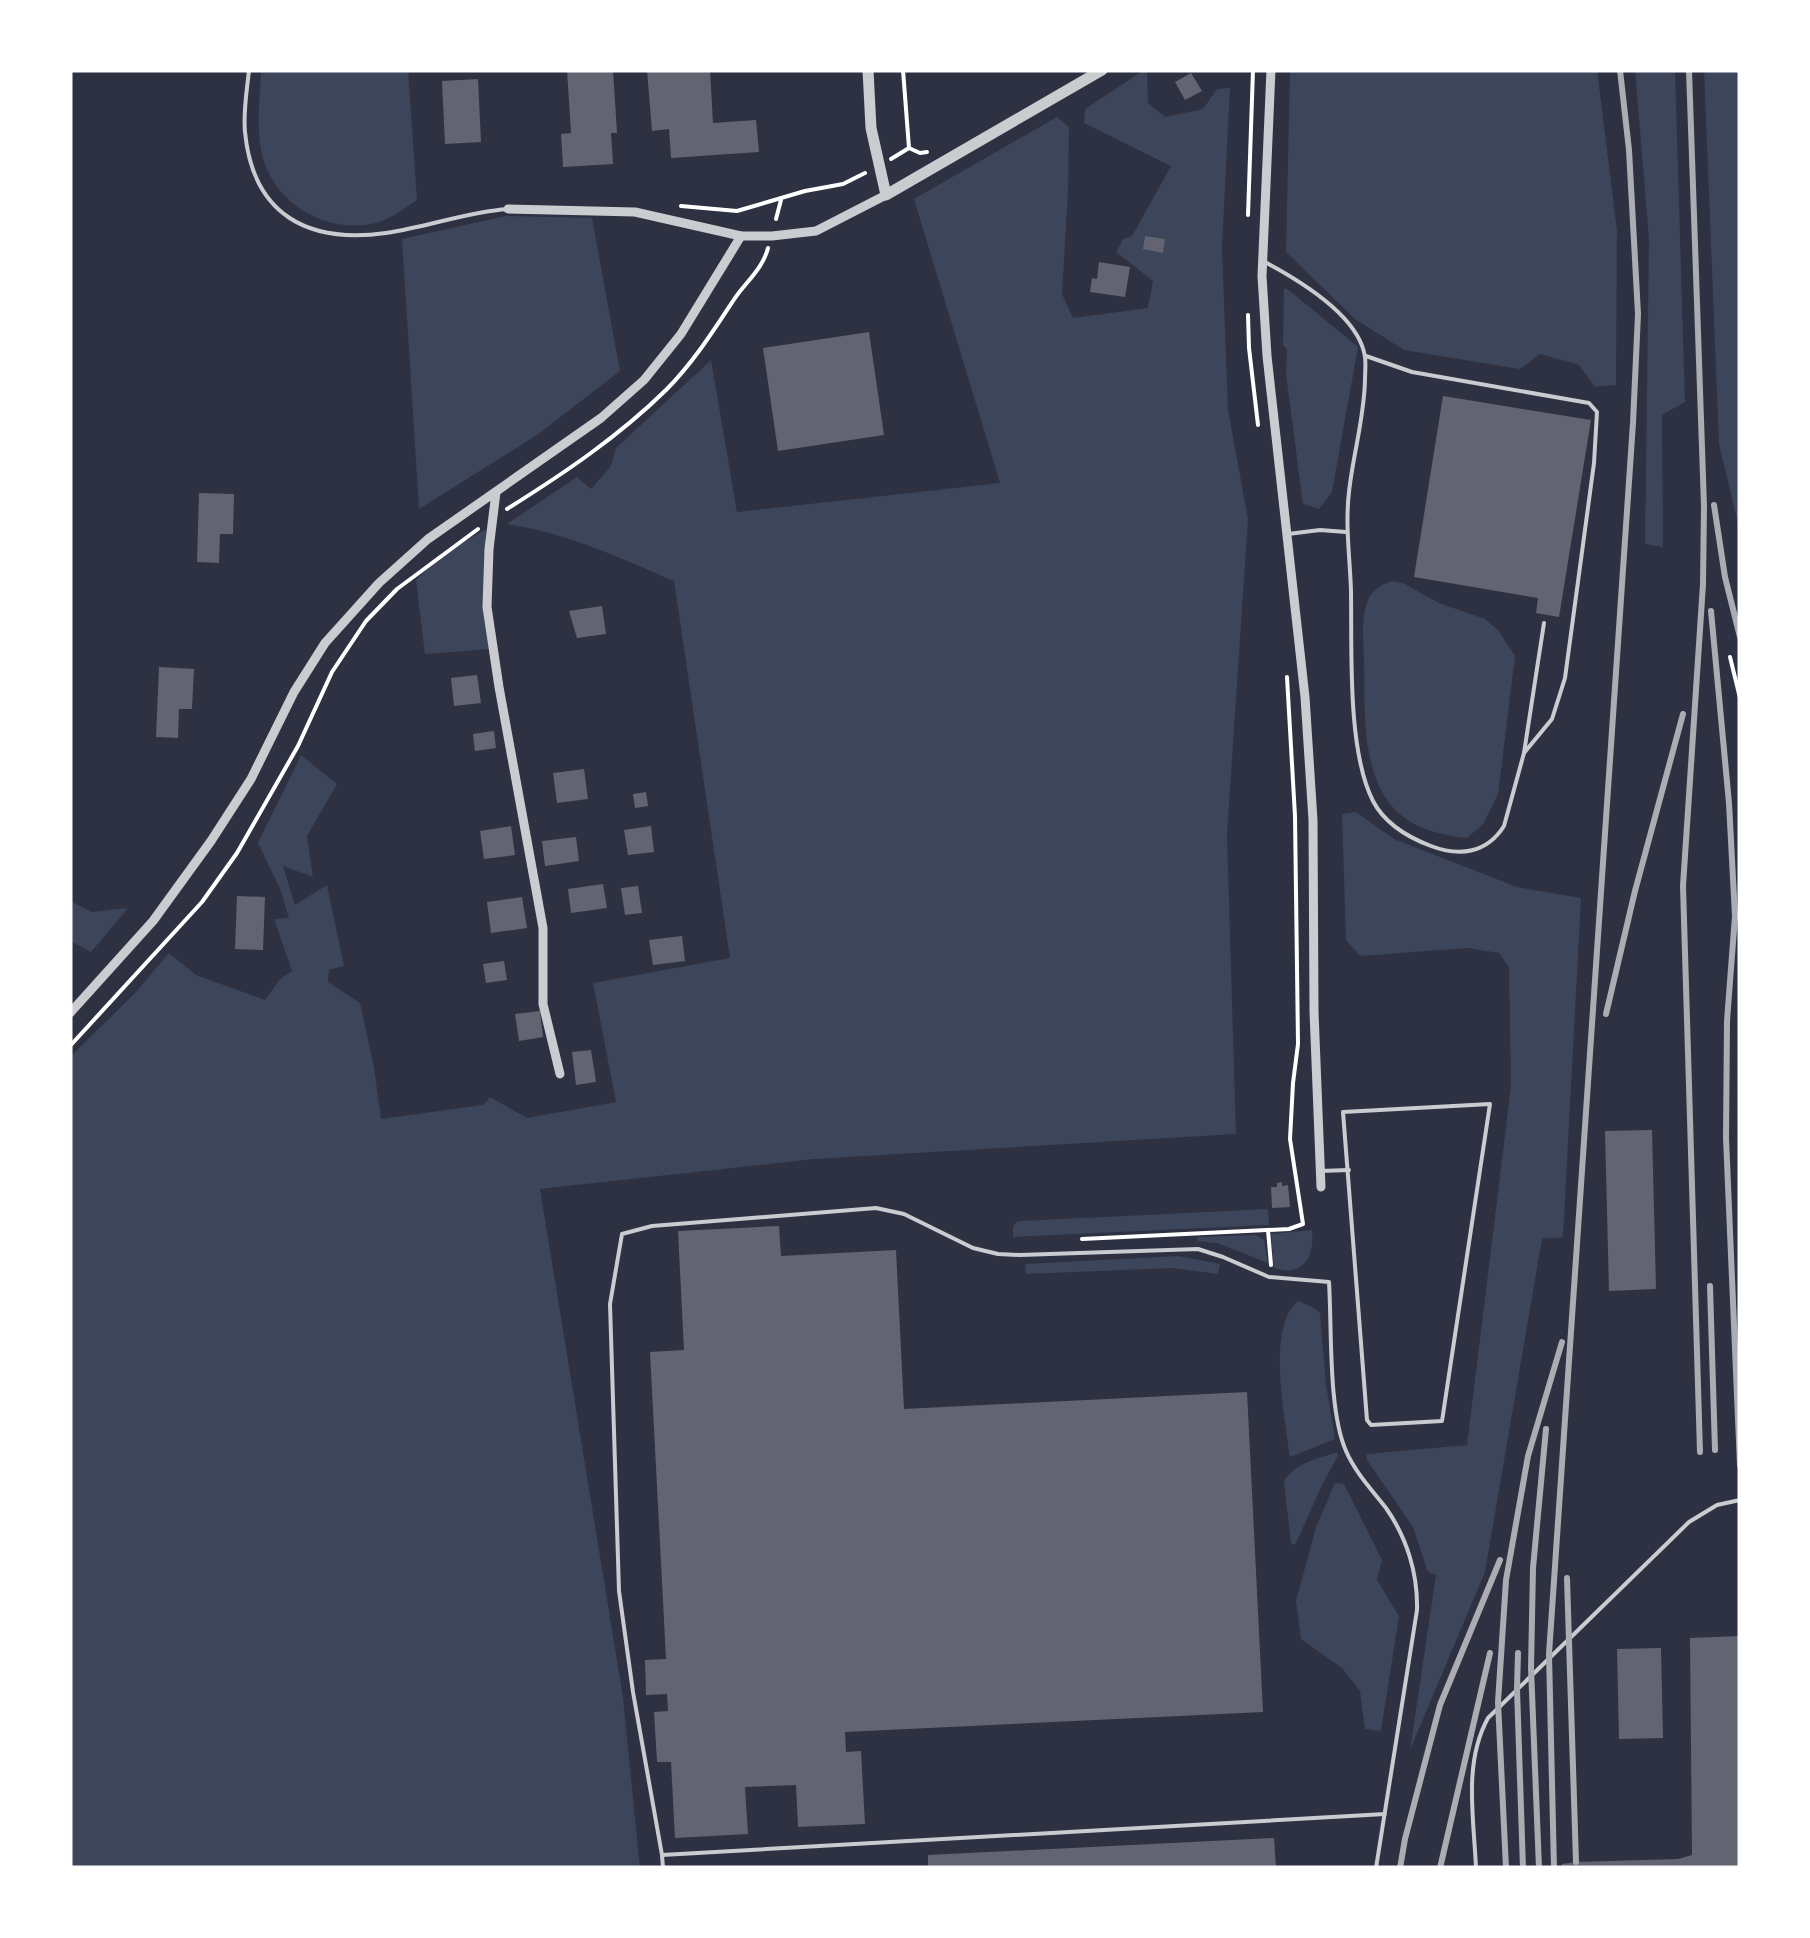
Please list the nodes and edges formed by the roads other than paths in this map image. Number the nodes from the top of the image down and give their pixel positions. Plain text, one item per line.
1 (249, 70) edge
2 (868, 70) edge
3 (1102, 70) edge
4 (1270, 70) edge
5 (886, 194) junction
6 (508, 210) joint
7 (740, 236) junction
8 (1263, 261) junction
9 (1365, 356) junction
10 (496, 492) junction
11 (1346, 532) junction
12 (1288, 534) junction
13 (1544, 623) dead end
14 (1524, 753) junction
15 (70, 1013) edge
16 (560, 1074) dead end
17 (1349, 1170) junction
18 (1320, 1171) junction
19 (1321, 1187) dead end
20 (1740, 1500) edge
21 (1384, 1814) junction
22 (662, 1855) junction
23 (663, 1868) edge
24 (1376, 1868) edge
25 (1476, 1868) edge

1 - 6 lane
2 - 5 street
3 - 5 street
4 - 8 street
5 - 7 street
6 - 7 street
7 - 10 street
8 - 9 lane
8 - 12 street
9 - 11 lane
9 - 14 lane
10 - 15 street
10 - 16 street
11 - 12 lane
11 - 14 lane
12 - 18 street
13 - 14 lane
17 - 17 lane
17 - 18 lane
18 - 19 street
20 - 25 lane
21 - 22 lane
21 - 22 lane
21 - 24 lane
22 - 23 lane

